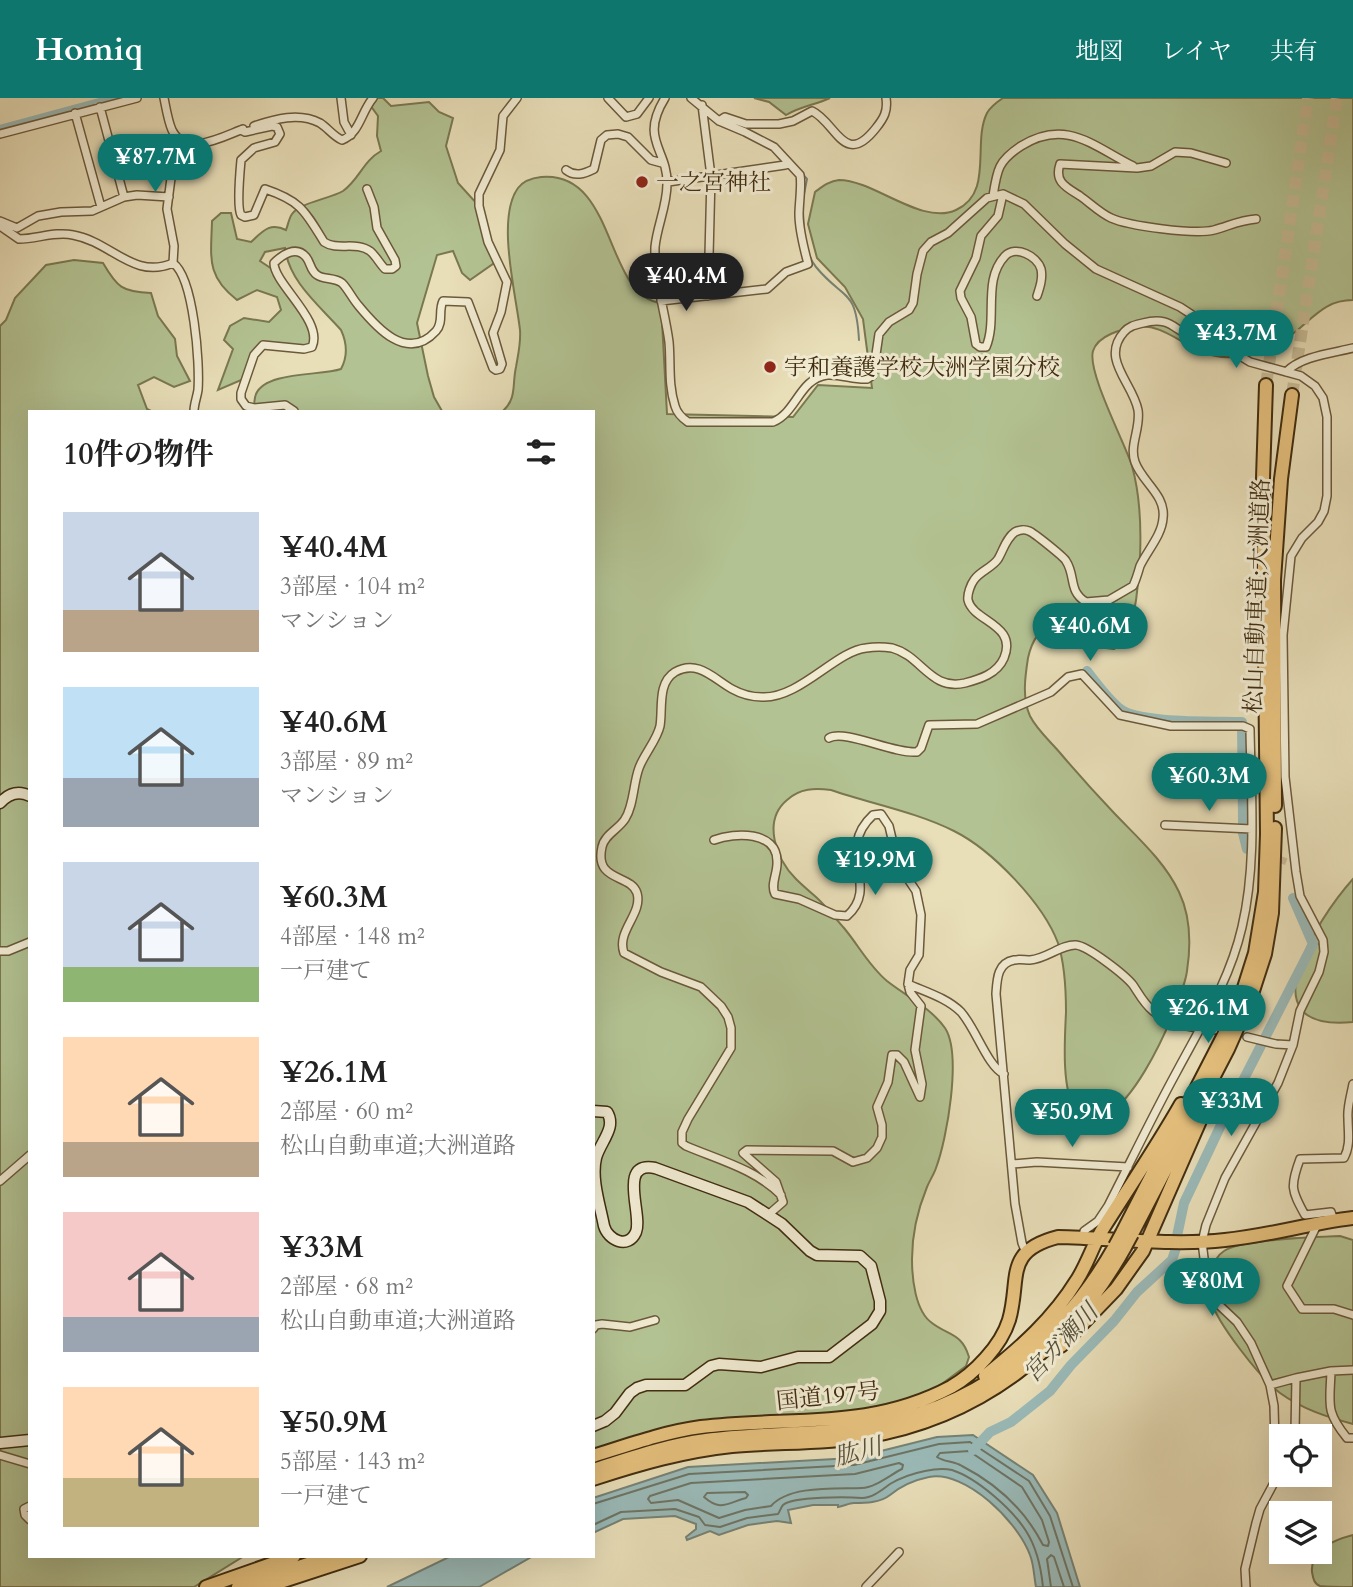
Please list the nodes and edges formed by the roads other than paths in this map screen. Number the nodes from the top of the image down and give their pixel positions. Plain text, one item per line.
1 (136, 98) edge
2 (164, 98) edge
3 (341, 98) edge
4 (373, 98) edge
5 (517, 98) edge
6 (608, 98) edge
7 (649, 98) edge
8 (665, 98) edge
9 (691, 98) edge
10 (886, 98) edge
11 (126, 99) edge
12 (702, 105) junction
13 (100, 107) junction
14 (75, 114) junction
15 (721, 120) junction
16 (241, 130) junction
17 (0, 134) edge
18 (351, 135) junction
19 (176, 136) junction
20 (663, 163) junction
21 (789, 163) junction
22 (1226, 163) dead end
23 (1137, 168) junction
24 (566, 170) dead end
25 (711, 176) junction
26 (668, 182) junction
27 (367, 189) dead end
28 (1003, 194) junction
29 (993, 196) junction
30 (124, 197) junction
31 (169, 197) junction
32 (102, 207) junction
33 (1256, 219) dead end
34 (0, 224) edge
35 (173, 263) junction
36 (708, 296) junction
37 (1037, 296) dead end
38 (661, 301) junction
39 (1211, 329) junction
40 (1353, 348) edge
41 (1286, 372) junction
42 (1266, 384) tunnel mouth
43 (1292, 395) tunnel mouth
44 (194, 410) edge
45 (293, 410) edge
46 (830, 738) dead end
47 (28, 796) edge
48 (0, 803) edge
49 (1165, 825) dead end
50 (1252, 829) junction
51 (714, 840) dead end
52 (1252, 848) junction
53 (1260, 852) tunnel mouth
54 (1287, 862) tunnel mouth
55 (1296, 872) junction
56 (28, 943) edge
57 (0, 951) edge
58 (1251, 967) junction
59 (908, 984) junction
60 (1251, 997) junction
61 (1201, 1029) junction
62 (1214, 1030) dead end
63 (1247, 1037) dead end
64 (1293, 1045) junction
65 (1004, 1074) junction
66 (1353, 1084) edge
67 (595, 1111) edge
68 (28, 1157) edge
69 (595, 1164) edge
70 (595, 1164) edge
71 (1013, 1164) junction
72 (1128, 1167) junction
73 (0, 1181) edge
74 (782, 1195) junction
75 (768, 1215) junction
76 (1353, 1218) edge
77 (1334, 1220) junction
78 (1318, 1222) junction
79 (1127, 1234) junction
80 (1083, 1237) junction
81 (1097, 1238) junction
82 (1150, 1240) junction
83 (1202, 1242) junction
84 (1120, 1247) junction
85 (1026, 1253) junction
86 (1353, 1315) edge
87 (655, 1320) dead end
88 (595, 1326) edge
89 (1353, 1370) edge
90 (1331, 1371) junction
91 (1296, 1378) junction
92 (1270, 1385) junction
93 (978, 1398) junction
94 (936, 1408) junction
95 (1276, 1424) edge
96 (1295, 1424) edge
97 (595, 1425) edge
98 (1353, 1438) edge
99 (28, 1440) edge
100 (0, 1443) edge
101 (0, 1455) edge
102 (595, 1455) edge
103 (28, 1463) edge
104 (595, 1469) edge
105 (595, 1478) edge
106 (1272, 1487) edge
107 (899, 1552) dead end
108 (288, 1558) edge
109 (326, 1558) edge
110 (354, 1558) edge
111 (206, 1587) edge
112 (239, 1587) edge
113 (265, 1587) edge
114 (866, 1587) edge
115 (1246, 1587) edge

1 - 11 street
2 - 19 street
3 - 18 street
4 - 18 street
5 - 45 street
6 - 7 street
8 - 20 street
9 - 12 street
10 - 15 street
11 - 13 street
12 - 15 street
12 - 25 street
13 - 14 street
13 - 30 street
14 - 17 street
14 - 32 street
15 - 21 street
16 - 18 street
16 - 19 street
16 - 27 street
19 - 31 street
20 - 24 street
20 - 26 street
21 - 25 street
21 - 36 street
22 - 23 street
23 - 29 street
23 - 33 street
25 - 26 street
25 - 36 street
26 - 38 street
28 - 29 street
28 - 37 street
28 - 39 street
29 - 38 street
30 - 31 street
30 - 32 street
31 - 35 street
32 - 34 street
34 - 35 street
35 - 44 street
36 - 38 street
39 - 41 street
39 - 74 street
40 - 41 street
41 - 55 street
42 - 58 highway, 松山自動車道;大洲道路
43 - 60 highway, 松山自動車道;大洲道路
46 - 50 street
47 - 48 street
49 - 50 street
50 - 52 street
51 - 59 street
52 - 53 street
52 - 61 street
54 - 55 street
55 - 64 street
56 - 57 street
58 - 79 highway, 松山自動車道;大洲道路
58 - 81 highway
59 - 65 street
59 - 74 street
60 - 79 highway, 松山自動車道;大洲道路
60 - 82 highway
61 - 62 street
61 - 65 street
61 - 72 street
63 - 64 street
64 - 83 street
65 - 71 street
66 - 77 street
67 - 70 street
68 - 73 street
69 - 75 street
71 - 72 street
71 - 85 street
72 - 80 street
74 - 75 street
75 - 97 street
76 - 77 highway
77 - 78 highway
78 - 83 highway
78 - 86 street
79 - 84 highway, 松山自動車道;大洲道路, bridge
80 - 81 highway
80 - 85 highway
81 - 82 highway
81 - 94 highway
82 - 83 highway
82 - 93 highway
83 - 92 street
84 - 93 highway, 松山自動車道;大洲道路
84 - 94 highway, 松山自動車道;大洲道路
85 - 102 highway, 国道197号
87 - 88 street
89 - 90 street
90 - 91 street
90 - 98 street
91 - 92 street
91 - 96 street
92 - 95 street
93 - 105 highway, 松山自動車道;大洲道路
94 - 104 highway, 松山自動車道;大洲道路
99 - 100 street
101 - 103 street
106 - 115 street
107 - 114 street
108 - 111 highway
109 - 112 highway
110 - 113 highway

